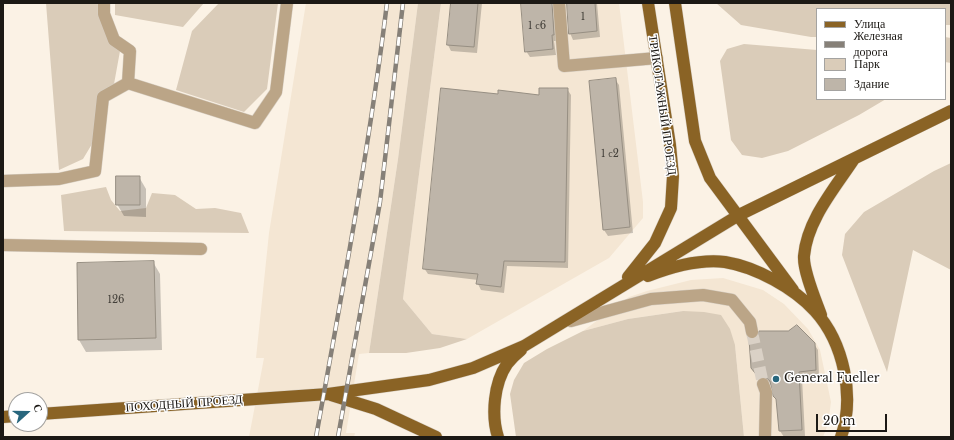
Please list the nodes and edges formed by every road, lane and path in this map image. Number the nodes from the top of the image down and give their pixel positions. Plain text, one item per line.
1 (104, 3) edge
2 (287, 3) edge
3 (559, 3) edge
4 (648, 3) edge
5 (674, 3) edge
6 (657, 58) junction
7 (128, 83) junction
8 (951, 112) edge
9 (854, 159) junction
10 (3, 181) edge
11 (739, 215) junction
12 (3, 245) edge
13 (201, 249) dead end
14 (620, 286) junction
15 (796, 295) junction
16 (558, 325) junction
17 (828, 329) junction
18 (752, 332) tunnel mouth
19 (524, 346) junction
20 (763, 384) tunnel mouth
21 (328, 394) junction
22 (48, 413) edge
23 (436, 437) edge
24 (498, 437) edge
25 (765, 437) edge
26 (841, 437) edge

1 - 7 lane
2 - 7 lane
3 - 6 lane
4 - 6 main road, ТРИКОТАЖНЫЙ ПРОЕЗД
5 - 11 main road
6 - 14 main road, ТРИКОТАЖНЫЙ ПРОЕЗД
7 - 10 lane
8 - 9 main road
9 - 11 main road
9 - 17 main road
11 - 14 main road
11 - 15 main road
12 - 13 lane
14 - 15 main road
14 - 16 main road
15 - 17 main road
16 - 18 lane
16 - 19 main road
17 - 26 main road
19 - 21 main road, ПОХОДНЫЙ ПРОЕЗД
19 - 24 main road
20 - 25 lane
21 - 22 main road, ПОХОДНЫЙ ПРОЕЗД
21 - 23 main road

